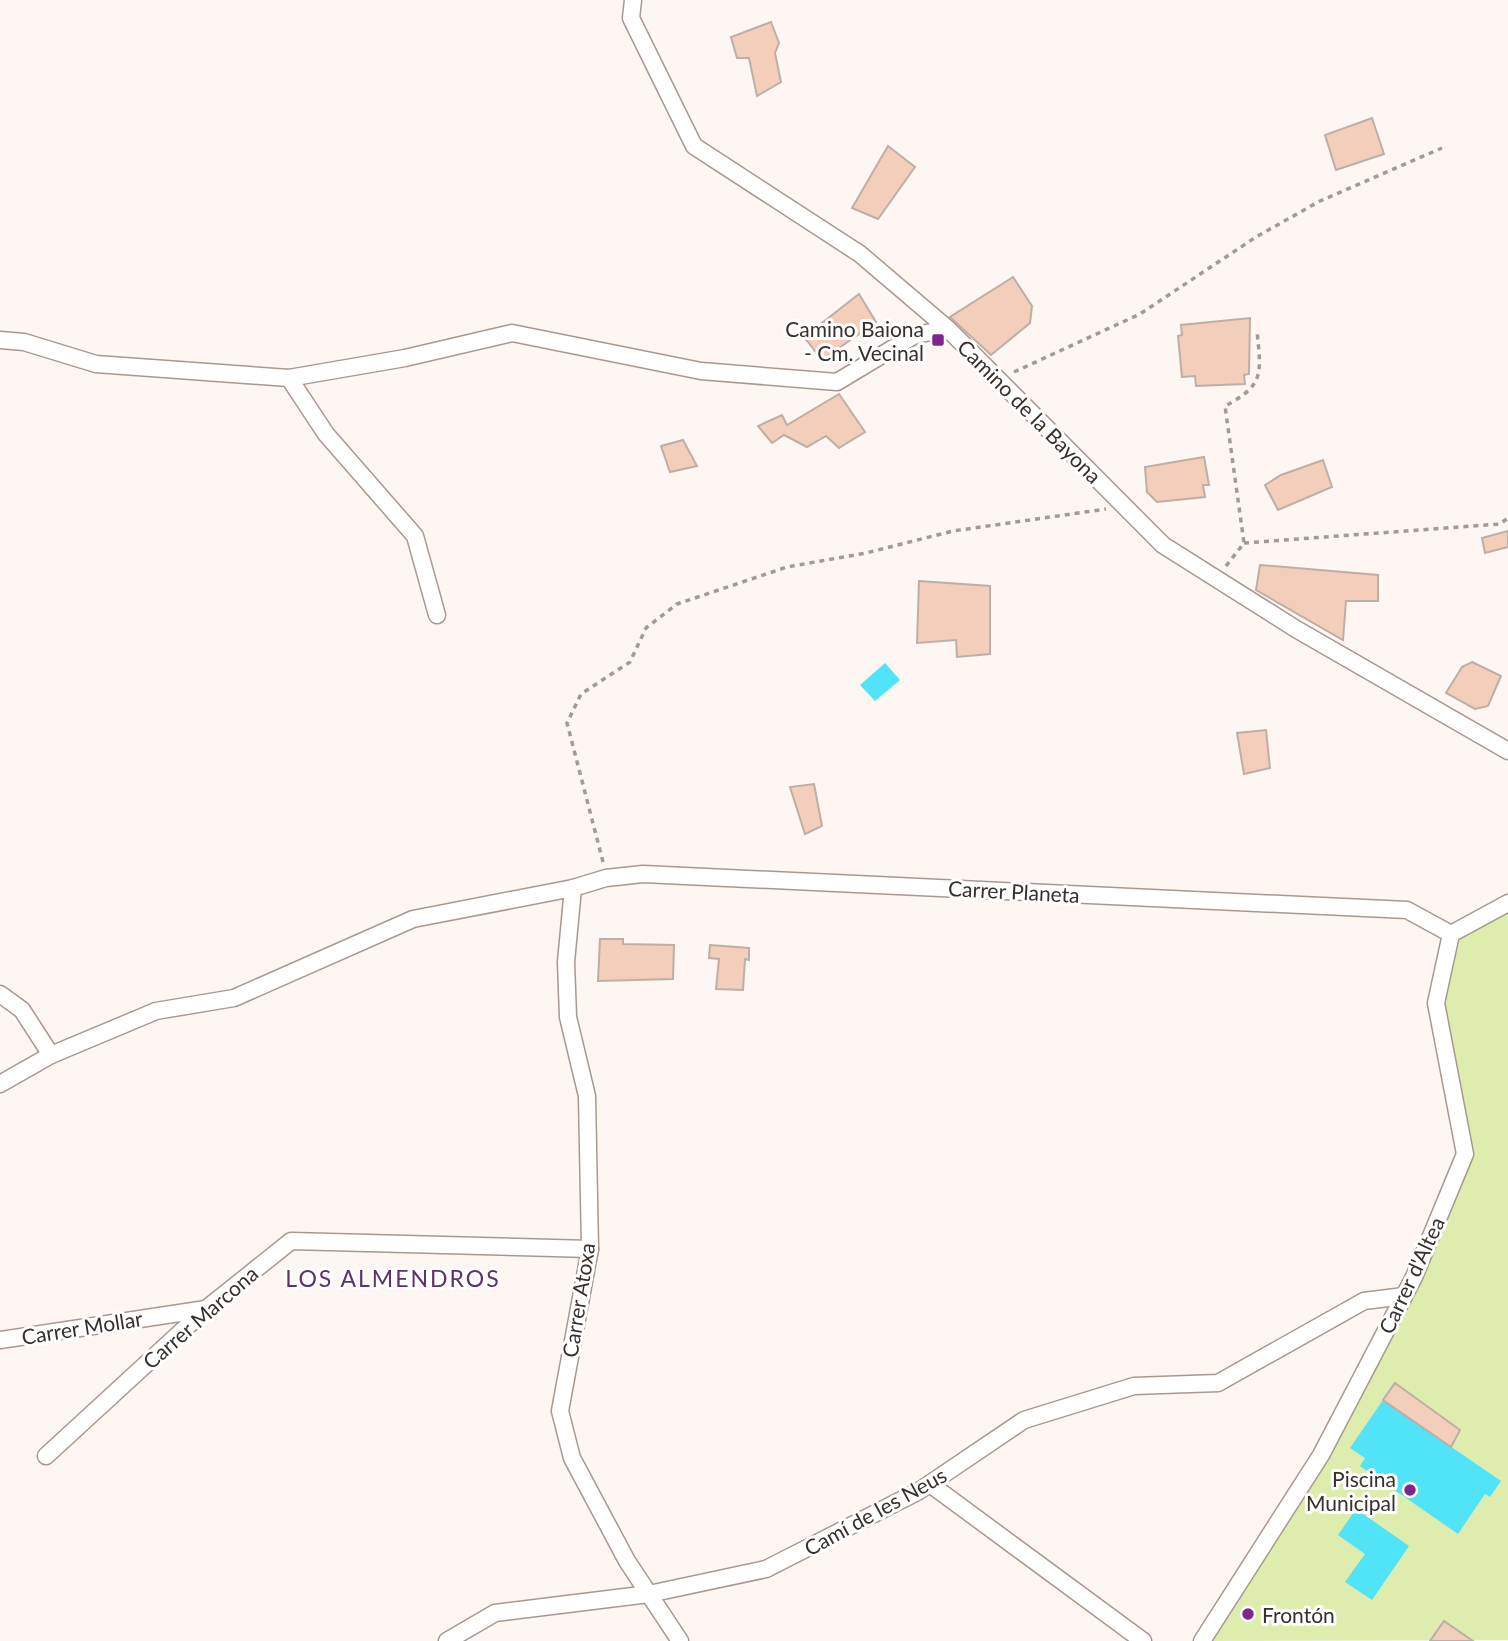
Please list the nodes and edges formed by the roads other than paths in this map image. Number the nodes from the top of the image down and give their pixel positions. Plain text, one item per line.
1 (633, 0) edge
2 (948, 329) junction
3 (0, 340) edge
4 (289, 378) junction
5 (437, 615) dead end
6 (1508, 751) edge
7 (573, 888) junction
8 (1508, 903) edge
9 (1451, 934) junction
10 (0, 994) edge
11 (51, 1055) junction
12 (0, 1084) edge
13 (590, 1249) junction
14 (1404, 1296) junction
15 (206, 1309) junction
16 (0, 1340) edge
17 (46, 1456) dead end
18 (930, 1484) junction
19 (649, 1594) junction
20 (447, 1641) edge
21 (680, 1641) edge
22 (1143, 1641) edge
23 (1202, 1641) edge

1 - 2 street, Camino de la Bayona
2 - 4 street
2 - 6 street, Camino de la Bayona
3 - 4 street
4 - 5 street
7 - 9 street, Carrer Planeta
7 - 11 street, Carrer Planeta
7 - 13 street, Carrer Atoxa
8 - 9 street
9 - 14 street, Carrer d'Altea
10 - 11 street
11 - 12 street, Carrer Planeta
13 - 15 street, Carrer Marcona
13 - 19 street, Carrer Atoxa
14 - 18 street, Camí de les Neus
14 - 23 street, Carrer d'Altea
15 - 16 street, Carrer Mollar
15 - 17 street, Carrer Marcona
18 - 19 street, Camí de les Neus
18 - 22 street
19 - 20 street, Camí de les Neus
19 - 21 street, Carrer Atoxa

